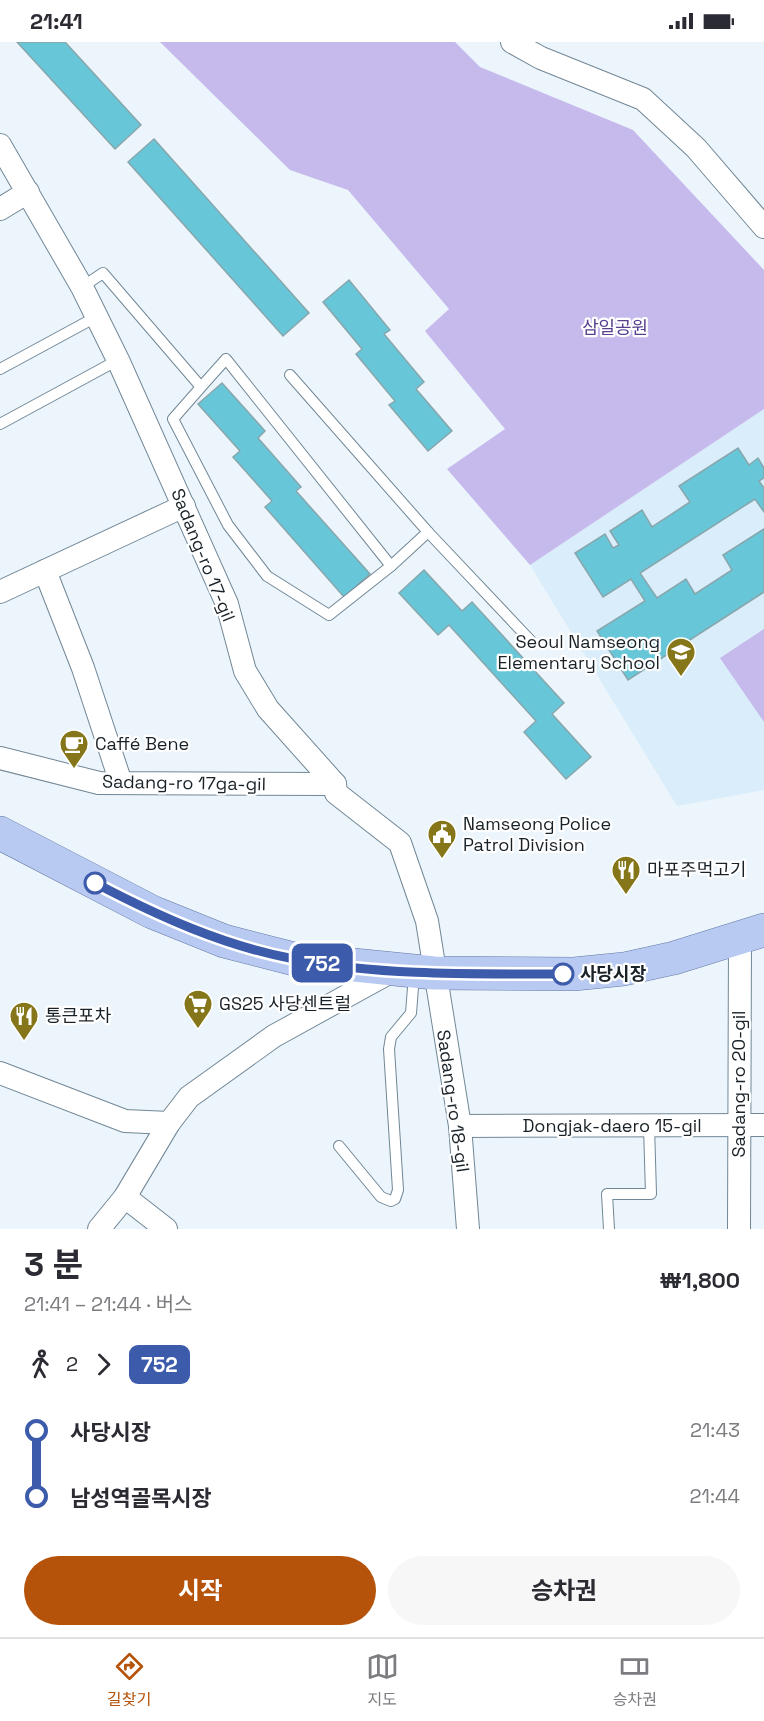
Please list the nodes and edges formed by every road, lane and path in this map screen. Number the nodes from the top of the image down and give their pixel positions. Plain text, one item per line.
1 (512, 42) edge
2 (0, 145) edge
3 (28, 192) junction
4 (0, 209) edge
5 (764, 226) edge
6 (82, 287) junction
7 (96, 317) junction
8 (118, 360) junction
9 (0, 369) edge
10 (290, 375) dead end
11 (201, 387) junction
12 (0, 424) edge
13 (184, 506) junction
14 (428, 532) junction
15 (391, 566) junction
16 (45, 571) junction
17 (0, 592) edge
18 (531, 641) dead end
19 (0, 758) edge
20 (121, 783) junction
21 (335, 784) junction
22 (0, 833) edge
23 (752, 934) edge
24 (414, 972) junction
25 (0, 1072) edge
26 (169, 1123) junction
27 (764, 1125) edge
28 (460, 1126) junction
29 (649, 1126) junction
30 (739, 1126) junction
31 (339, 1146) dead end
32 (125, 1197) junction
33 (99, 1229) edge
34 (166, 1229) edge
35 (468, 1229) edge
36 (609, 1229) edge
37 (739, 1229) edge

1 - 5 street
2 - 3 street, Sadang-ro 17-gil
3 - 4 street
3 - 6 street, Sadang-ro 17-gil
6 - 7 street, Sadang-ro 17-gil
6 - 11 lane
7 - 8 street, Sadang-ro 17-gil
7 - 9 lane
8 - 12 lane
8 - 13 street, Sadang-ro 17-gil
10 - 14 lane
11 - 15 lane
11 - 15 lane
13 - 16 street
13 - 21 street, Sadang-ro 17-gil
14 - 15 lane
14 - 18 lane
16 - 17 street
16 - 20 street
19 - 20 street, Sadang-ro 17ga-gil
20 - 21 street, Sadang-ro 17ga-gil
21 - 24 street, Sadang-ro 17-gil
22 - 24 main road
23 - 24 main road
23 - 30 street, Sadang-ro 20-gil
24 - 26 street
24 - 28 street, Sadang-ro 18-gil
24 - 31 lane
25 - 26 street
26 - 32 street
27 - 30 street, Dongjak-daero 15-gil
28 - 29 street, Dongjak-daero 15-gil
28 - 35 street, Sadang-ro 18-gil
29 - 30 street, Dongjak-daero 15-gil
29 - 36 lane
30 - 37 street, Sadang-ro 20-gil
32 - 33 street
32 - 34 street

